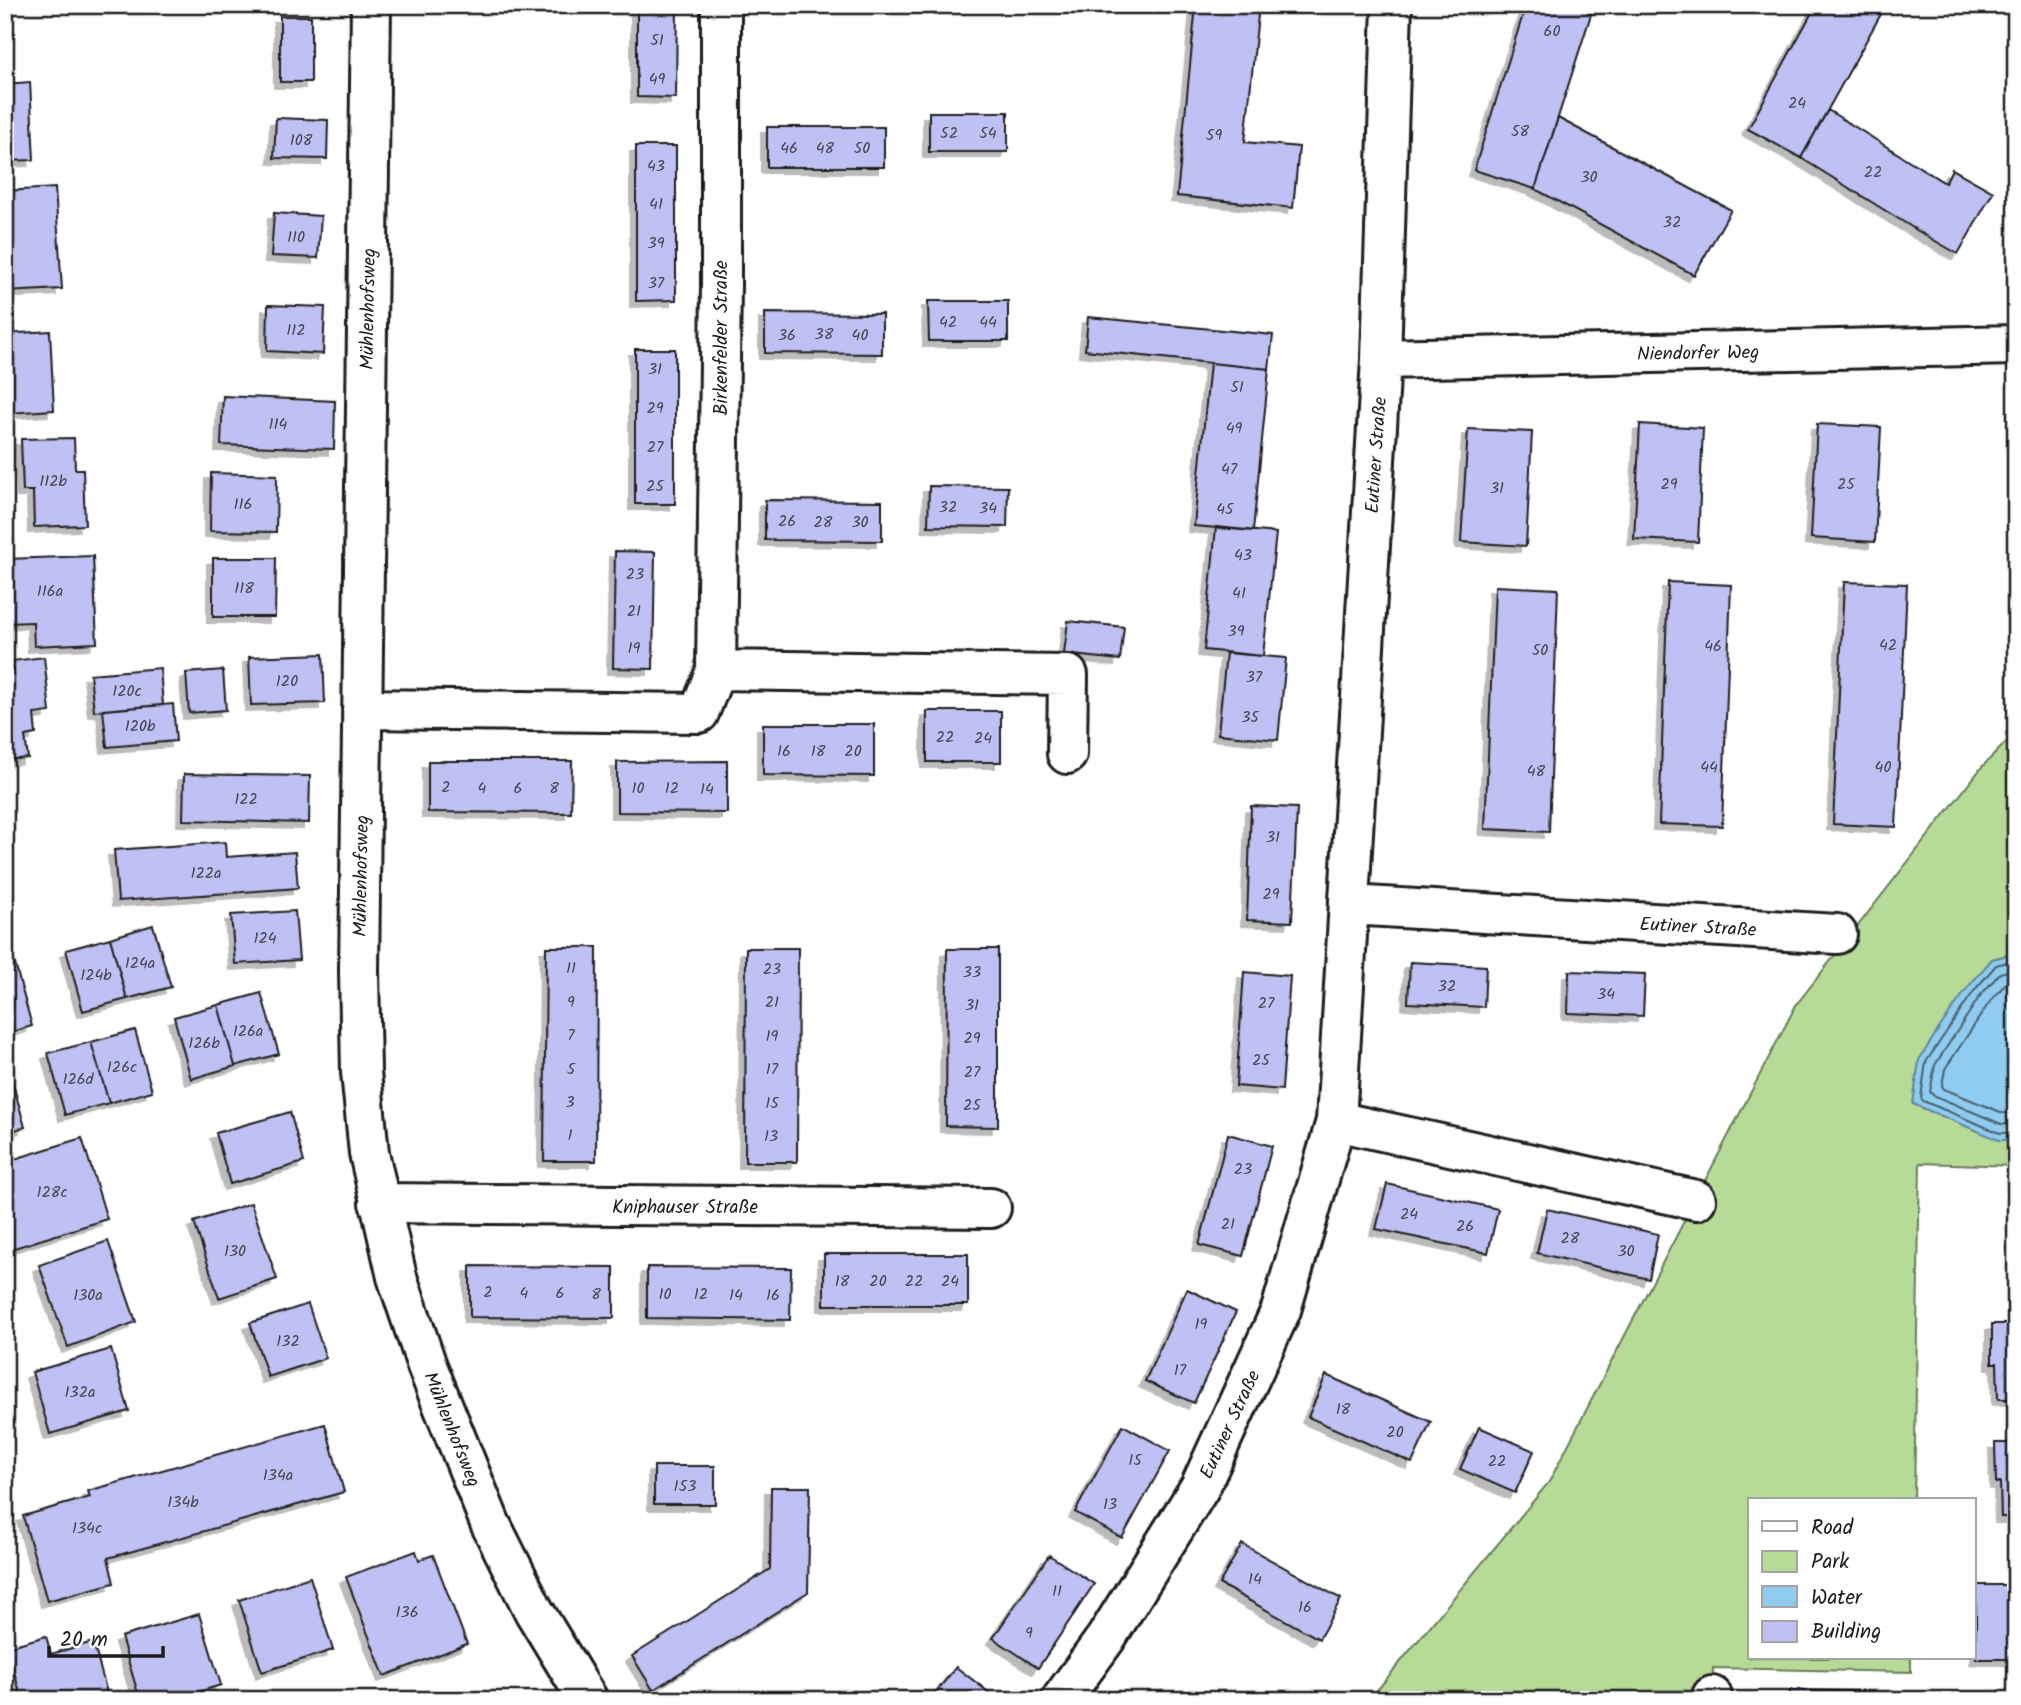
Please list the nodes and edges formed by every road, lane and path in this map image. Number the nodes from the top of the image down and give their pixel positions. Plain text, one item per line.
1 (371, 5) edge
2 (721, 5) edge
3 (1392, 5) edge
4 (2016, 345) edge
5 (1381, 359) junction
6 (716, 670) junction
7 (362, 709) junction
8 (1067, 754) dead end
9 (1350, 905) junction
10 (1837, 934) dead end
11 (1336, 1121) junction
12 (1696, 1200) dead end
13 (379, 1203) junction
14 (991, 1208) dead end
15 (588, 1700) edge
16 (1061, 1700) edge

1 - 7 street, Mühlenhofsweg
2 - 6 street, Birkenfelder Straße
3 - 5 street, Eutiner Straße
4 - 5 street, Niendorfer Weg
5 - 9 street, Eutiner Straße
6 - 7 street, Birkenfelder Straße
6 - 8 street
7 - 13 street, Mühlenhofsweg
9 - 10 street, Eutiner Straße
9 - 11 street, Eutiner Straße
11 - 12 street
11 - 16 street, Eutiner Straße
13 - 14 street, Kniphauser Straße
13 - 15 street, Mühlenhofsweg

